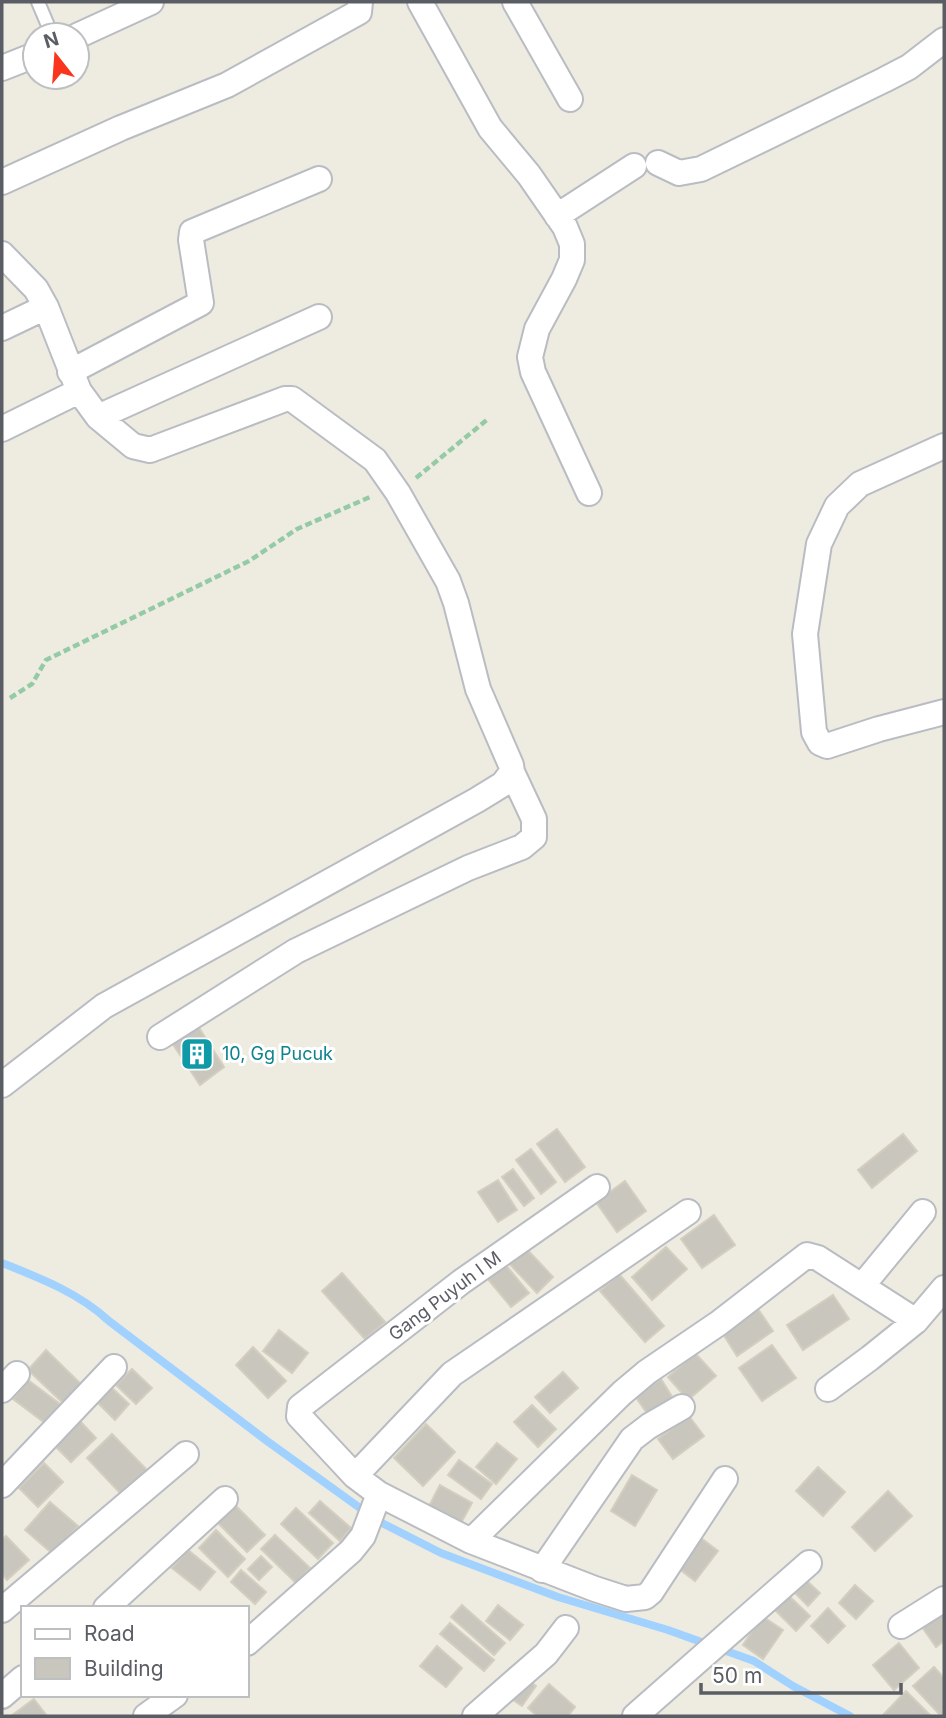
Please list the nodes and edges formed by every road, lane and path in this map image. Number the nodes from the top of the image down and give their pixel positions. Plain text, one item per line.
1 (38, 2) edge
2 (150, 2) edge
3 (360, 2) edge
4 (420, 2) edge
5 (515, 2) edge
6 (46, 21) edge
7 (91, 29) edge
8 (944, 40) edge
9 (21, 61) edge
10 (2, 68) edge
11 (570, 99) dead end
12 (319, 178) dead end
13 (2, 182) edge
14 (565, 229) junction
15 (2, 254) edge
16 (46, 307) junction
17 (319, 317) dead end
18 (2, 328) edge
19 (75, 382) junction
20 (98, 417) junction
21 (488, 419) dead end
22 (2, 429) edge
23 (944, 446) edge
24 (395, 490) junction
25 (589, 493) dead end
26 (10, 698) dead end
27 (944, 712) edge
28 (512, 772) junction
29 (160, 1037) dead end
30 (2, 1085) edge
31 (597, 1187) dead end
32 (688, 1212) dead end
33 (923, 1212) dead end
34 (862, 1286) junction
35 (944, 1288) edge
36 (916, 1321) junction
37 (114, 1367) dead end
38 (828, 1389) dead end
39 (682, 1407) dead end
40 (186, 1454) dead end
41 (355, 1476) junction
42 (725, 1479) dead end
43 (2, 1485) edge
44 (225, 1499) dead end
45 (376, 1501) junction
46 (471, 1541) junction
47 (809, 1563) dead end
48 (542, 1570) junction
49 (944, 1600) edge
50 (108, 1606) edge
51 (2, 1610) edge
52 (901, 1626) dead end
53 (566, 1628) dead end
54 (248, 1642) edge
55 (21, 1680) edge
56 (2, 1696) edge
57 (172, 1697) edge
58 (146, 1716) edge
59 (475, 1716) edge
60 (635, 1716) edge

1 - 6 lane
2 - 7 street
3 - 13 street
4 - 14 street
5 - 11 street
8 - 14 street
9 - 10 street
12 - 19 street
14 - 25 street
15 - 16 street
16 - 18 street
16 - 19 street
17 - 20 street
19 - 20 street
19 - 22 street
20 - 24 street
21 - 24 path
23 - 27 street
24 - 26 path
24 - 28 street
28 - 29 street
28 - 30 street
31 - 41 street, Gang Puyuh I M
32 - 41 street
33 - 34 street
34 - 36 street
34 - 46 street
35 - 36 street
36 - 38 street
37 - 43 street
39 - 48 street
40 - 51 street
41 - 45 street
42 - 48 street
44 - 50 street
45 - 46 street
45 - 54 street
46 - 48 street
47 - 60 street
49 - 52 street
53 - 59 street
55 - 56 street
57 - 58 street

